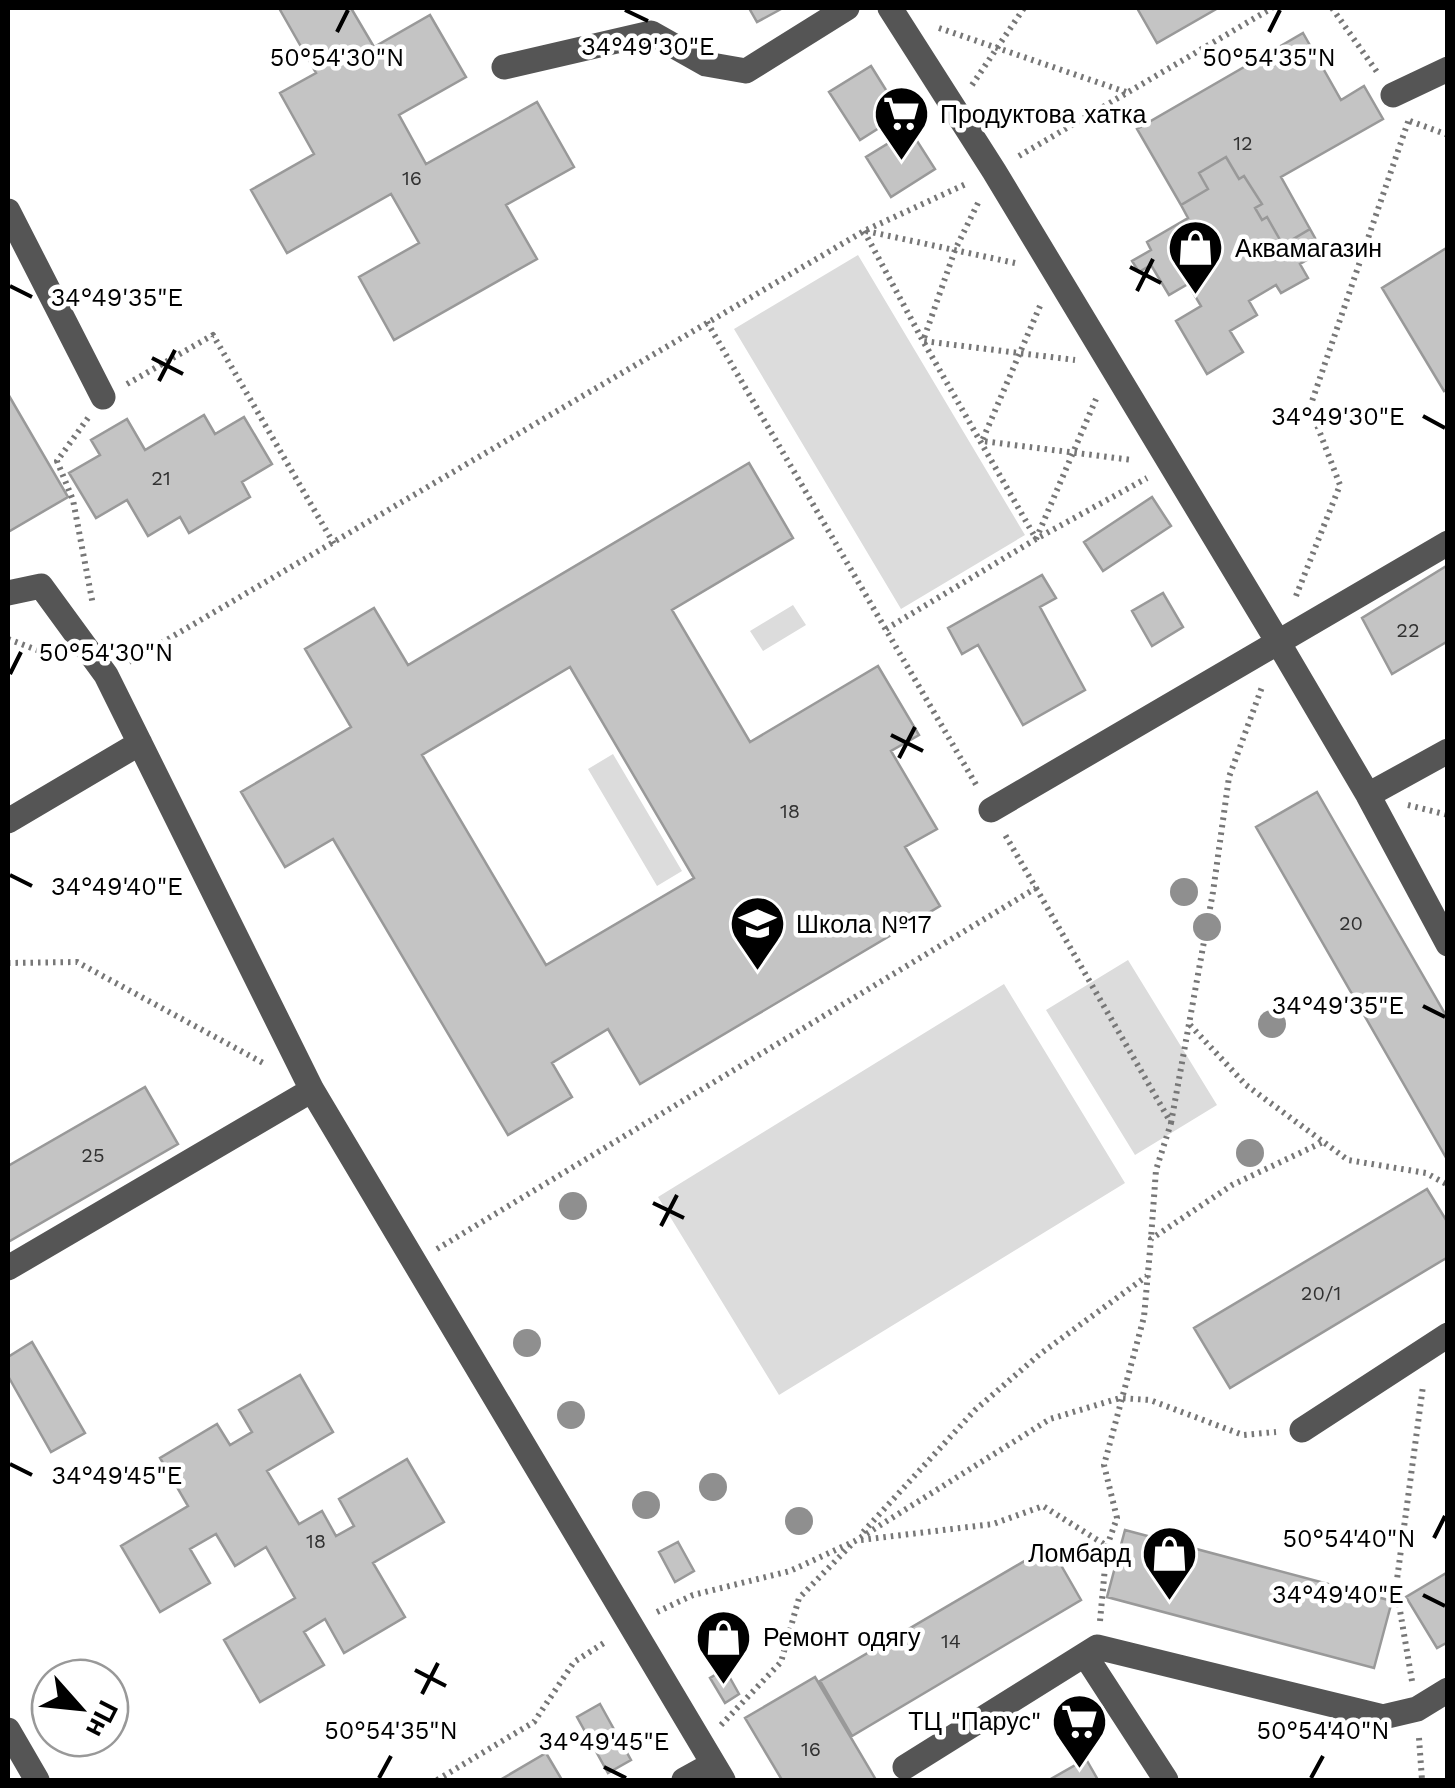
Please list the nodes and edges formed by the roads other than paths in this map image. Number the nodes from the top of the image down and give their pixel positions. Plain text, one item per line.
1 (847, 8) edge
2 (891, 10) edge
3 (504, 67) dead end
4 (1448, 68) edge
5 (1393, 95) road end
6 (8, 211) edge
7 (103, 397) road end
8 (1448, 542) edge
9 (8, 593) edge
10 (1278, 642) junction
11 (140, 743) junction
12 (1448, 751) edge
13 (1368, 794) junction
14 (991, 810) road end
15 (8, 821) edge
16 (1448, 944) edge
17 (312, 1090) junction
18 (8, 1268) edge
19 (1438, 1340) edge
20 (1302, 1430) road end
21 (1091, 1651) junction
22 (1448, 1690) edge
23 (8, 1730) edge
24 (713, 1764) edge
25 (905, 1767) dead end
26 (36, 1780) edge
27 (684, 1780) edge
28 (1166, 1780) edge

1 - 3 lane
2 - 10 lane
4 - 5 lane
6 - 7 lane
8 - 10 lane
9 - 11 lane
10 - 13 lane
10 - 14 lane
11 - 15 lane
11 - 17 lane
12 - 13 lane
13 - 16 lane
17 - 18 lane
17 - 24 lane
19 - 20 lane
21 - 22 lane
21 - 25 lane
21 - 28 lane
23 - 26 lane
24 - 27 lane

